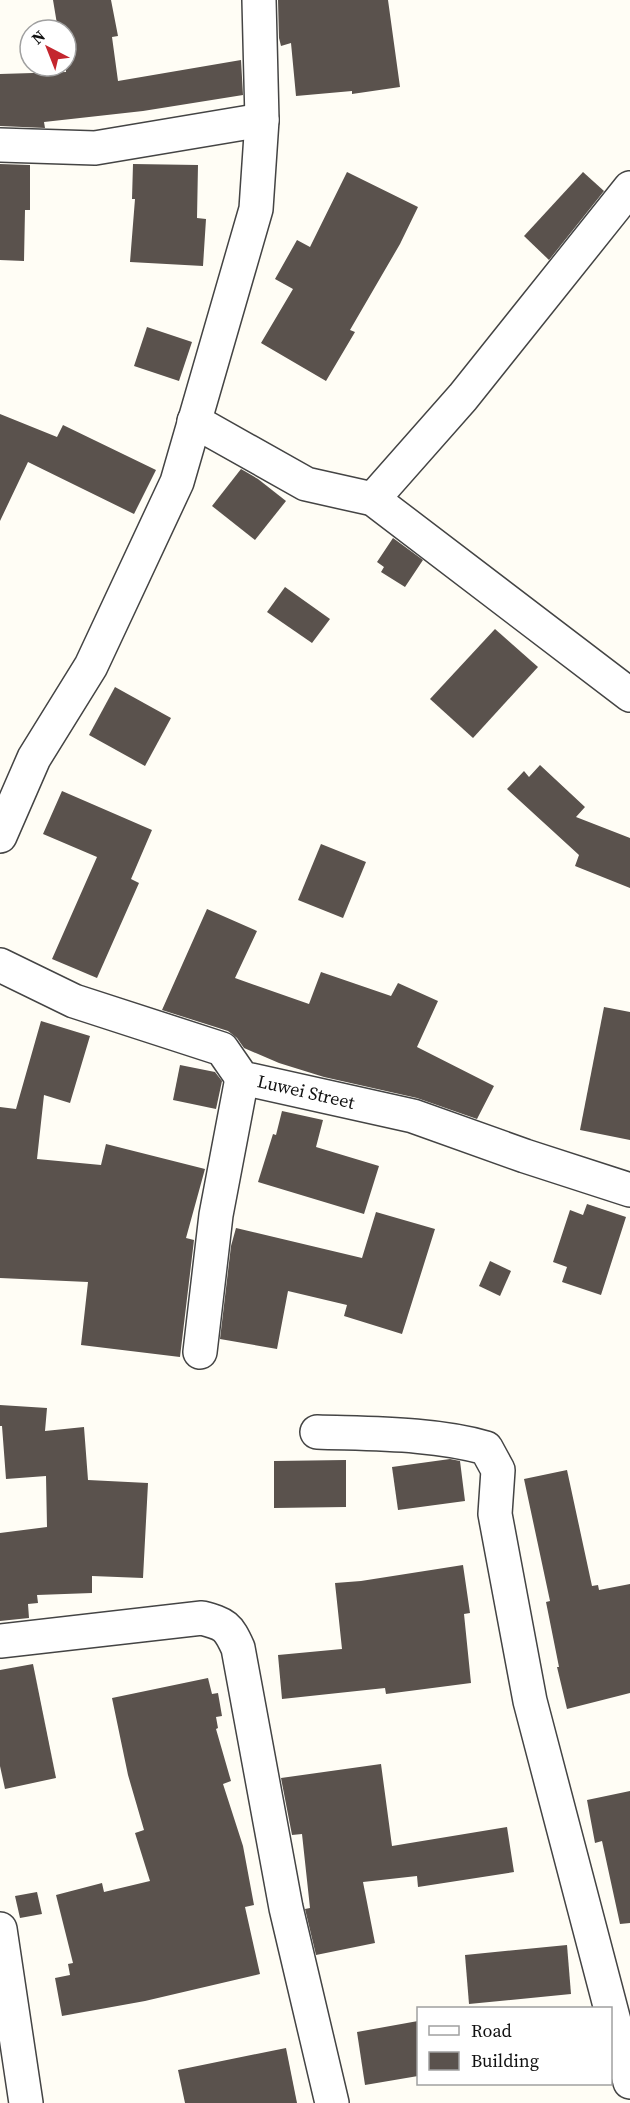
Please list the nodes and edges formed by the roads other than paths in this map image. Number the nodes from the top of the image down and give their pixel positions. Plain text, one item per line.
1 (259, 0) edge
2 (262, 120) junction
3 (0, 146) edge
4 (630, 188) edge
5 (194, 421) junction
6 (373, 500) junction
7 (630, 695) edge
8 (0, 836) edge
9 (0, 965) edge
10 (242, 1078) junction
11 (630, 1190) edge
12 (200, 1352) dead end
13 (317, 1432) dead end
14 (0, 1641) edge
15 (0, 1929) edge
16 (610, 2007) edge
17 (612, 2013) edge
18 (630, 2082) edge
19 (26, 2103) edge
20 (332, 2103) edge

1 - 2 street
2 - 3 street
2 - 5 street
4 - 6 street
5 - 6 street
5 - 8 street
6 - 7 street
9 - 10 street, Luwei Street
10 - 11 street, Luwei Street
10 - 12 street
13 - 16 street
14 - 20 street
15 - 19 street
17 - 18 street

